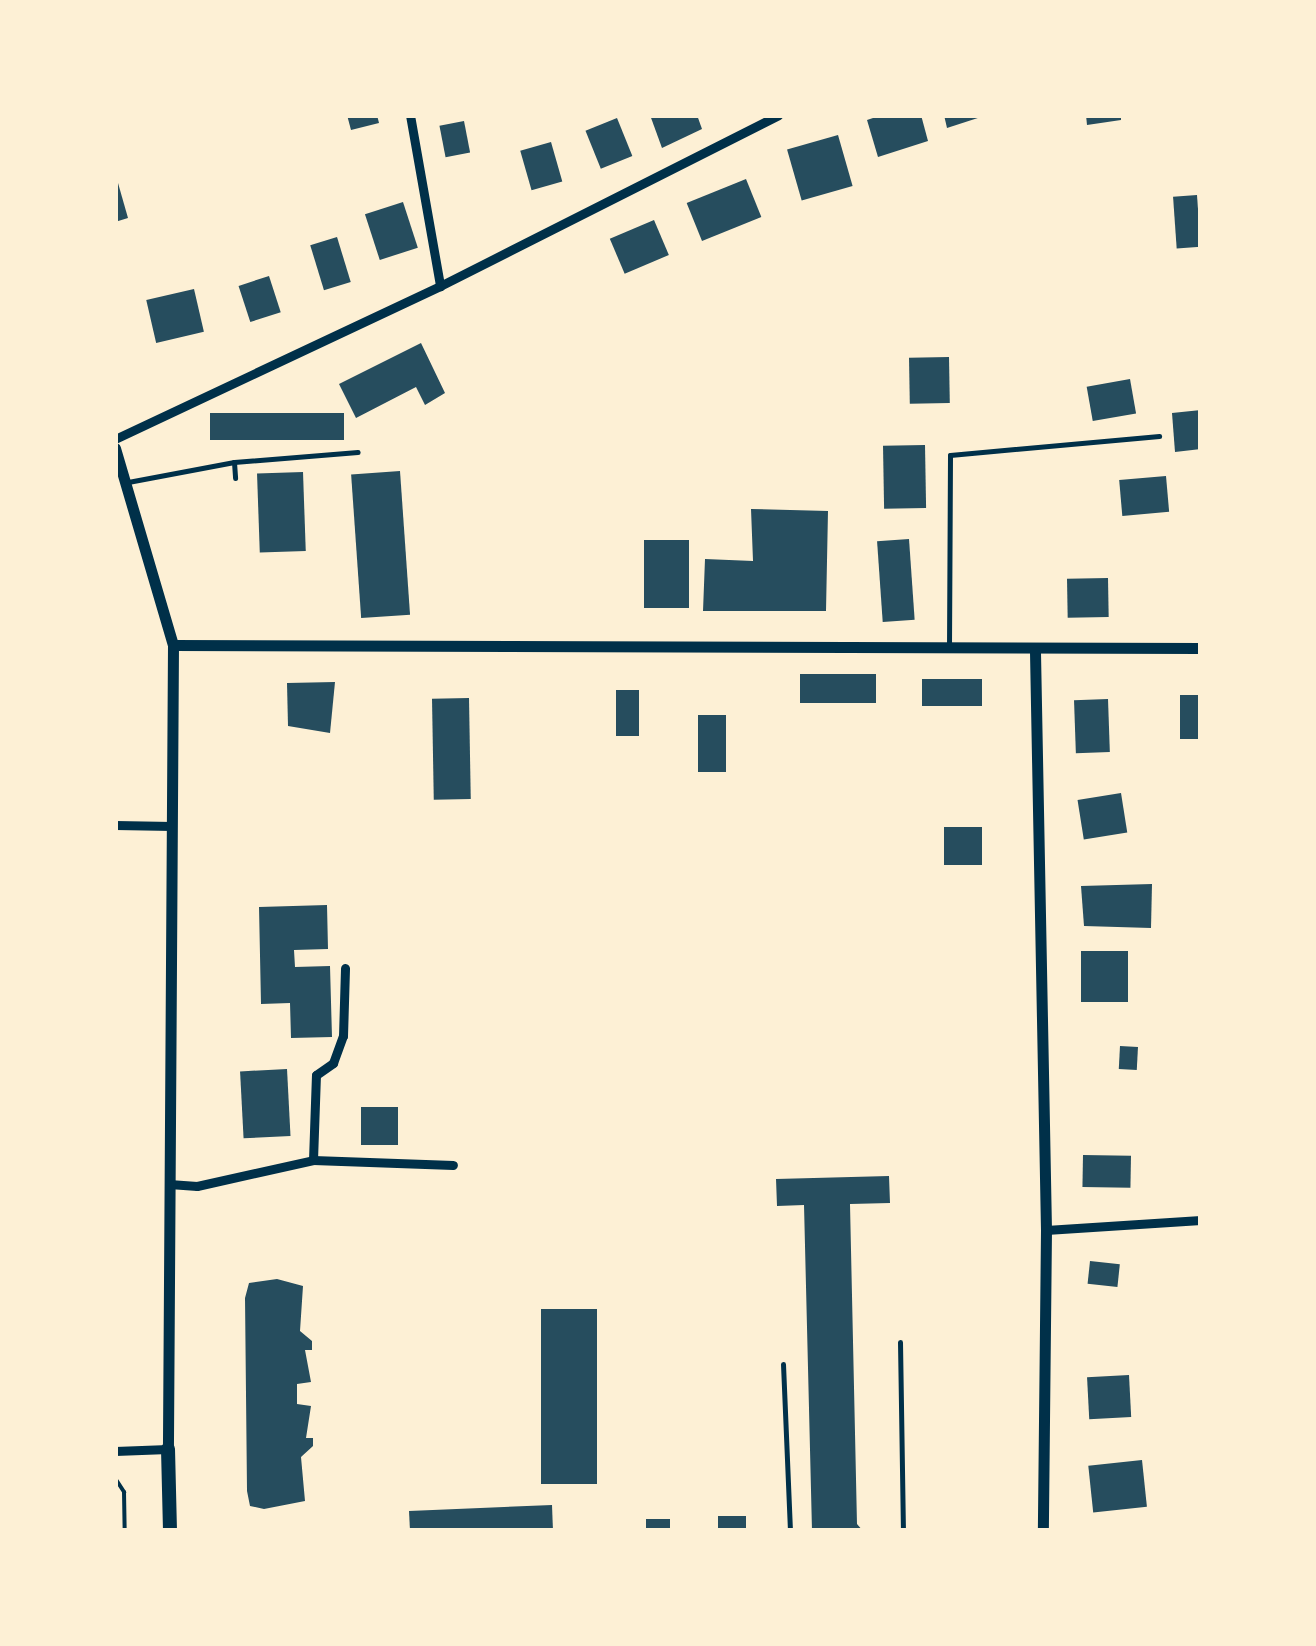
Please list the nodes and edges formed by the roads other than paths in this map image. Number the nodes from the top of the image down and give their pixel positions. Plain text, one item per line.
1 (410, 115) edge
2 (778, 115) edge
3 (440, 286) junction
4 (1158, 436) dead end
5 (115, 440) edge
6 (115, 448) edge
7 (358, 452) dead end
8 (234, 462) junction
9 (235, 478) dead end
10 (125, 483) junction
11 (173, 644) junction
12 (1201, 648) edge
13 (949, 651) junction
14 (1035, 652) junction
15 (115, 825) edge
16 (172, 826) junction
17 (344, 968) dead end
18 (313, 1160) junction
19 (453, 1165) dead end
20 (170, 1184) junction
21 (1201, 1220) edge
22 (1046, 1230) junction
23 (900, 1342) dead end
24 (783, 1364) dead end
25 (115, 1450) edge
26 (168, 1450) junction
27 (170, 1531) edge
28 (790, 1531) edge
29 (903, 1531) edge
30 (1044, 1531) edge

1 - 3 street
2 - 3 street
3 - 5 street
4 - 13 lane
6 - 10 street
7 - 8 lane
8 - 9 lane
8 - 10 lane
10 - 11 street
11 - 13 street
11 - 16 street
12 - 14 street
13 - 14 street
14 - 22 street
15 - 16 street
16 - 20 street
17 - 18 street
18 - 19 street
18 - 20 street
20 - 26 street
21 - 22 street
22 - 30 street
23 - 29 lane
24 - 28 lane
25 - 26 street
26 - 27 main road

